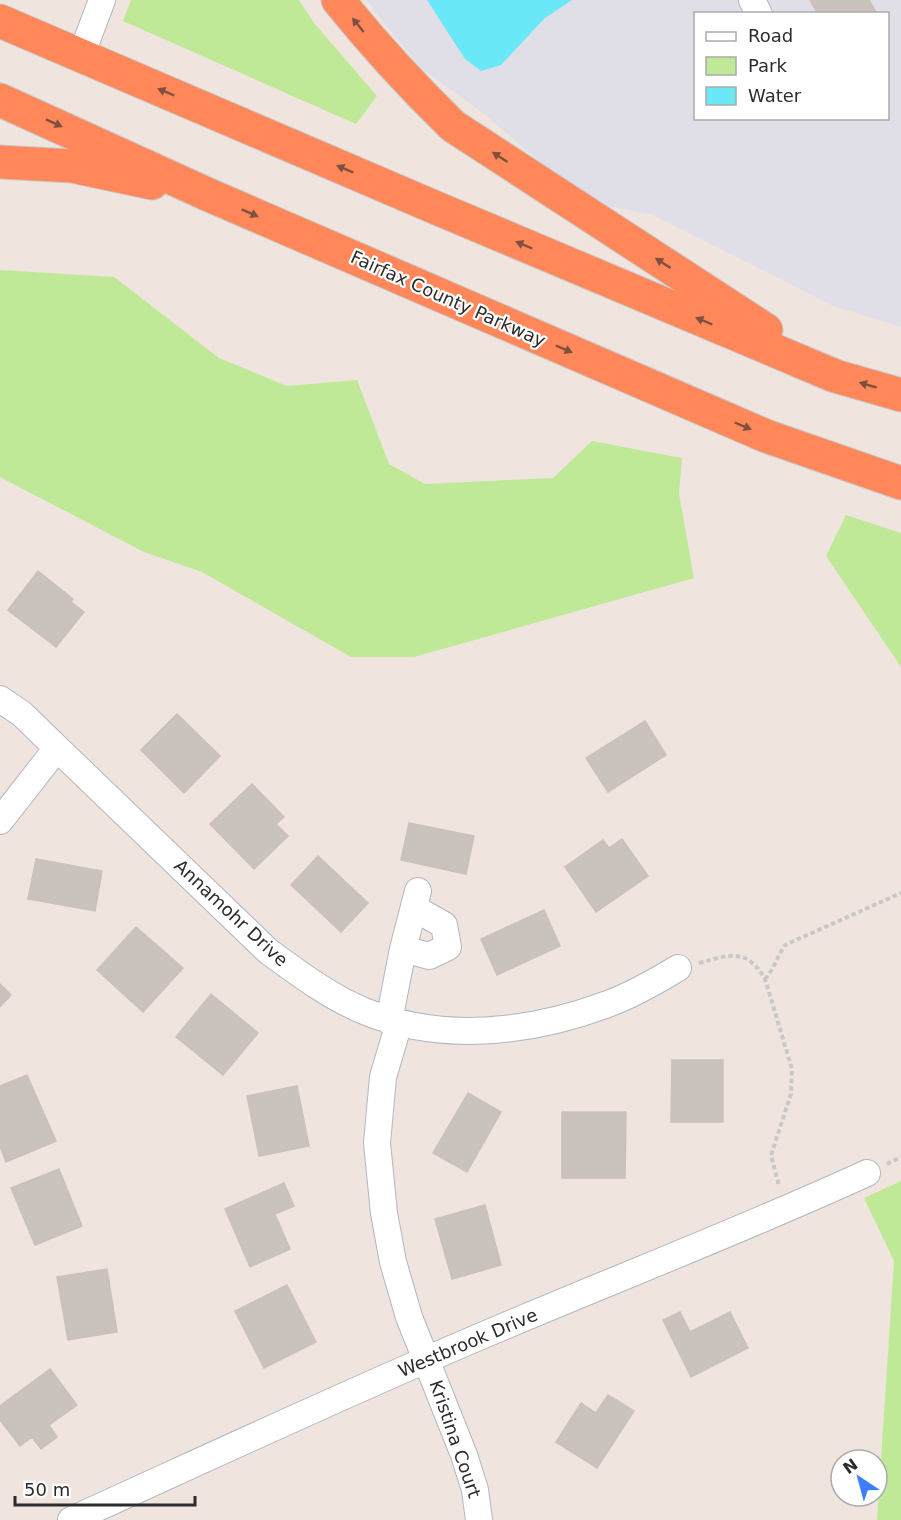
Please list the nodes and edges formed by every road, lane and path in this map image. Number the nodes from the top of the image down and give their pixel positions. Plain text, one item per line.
1 (102, 0) edge
2 (338, 0) edge
3 (0, 21) edge
4 (81, 56) junction
5 (0, 100) edge
6 (0, 162) edge
7 (209, 195) junction
8 (836, 376) junction
9 (901, 395) edge
10 (901, 483) edge
11 (0, 699) edge
12 (57, 747) junction
13 (0, 821) edge
14 (901, 894) edge
15 (403, 949) junction
16 (678, 968) joint
17 (765, 979) junction
18 (394, 1022) junction
19 (867, 1173) dead end
20 (788, 1209) junction
21 (427, 1359) junction
22 (71, 1520) edge
23 (479, 1520) edge

1 - 4 street
8 -> 2 highway
3 - 4 highway
8 -> 4 highway
5 -> 7 highway, Fairfax County Parkway
6 - 7 highway
7 -> 10 highway, Fairfax County Parkway
9 -> 8 highway
11 - 12 street, Annamohr Drive
12 - 13 street
12 - 18 street, Annamohr Drive
14 - 17 path
15 - 15 street, Kristina Court
15 - 18 street, Kristina Court
16 - 17 path
16 - 18 street, Annamohr Drive
17 - 20 path
18 - 21 street, Kristina Court
19 - 20 street, Westbrook Drive
20 - 21 street, Westbrook Drive
21 - 22 street, Westbrook Drive
21 - 23 street, Kristina Court

